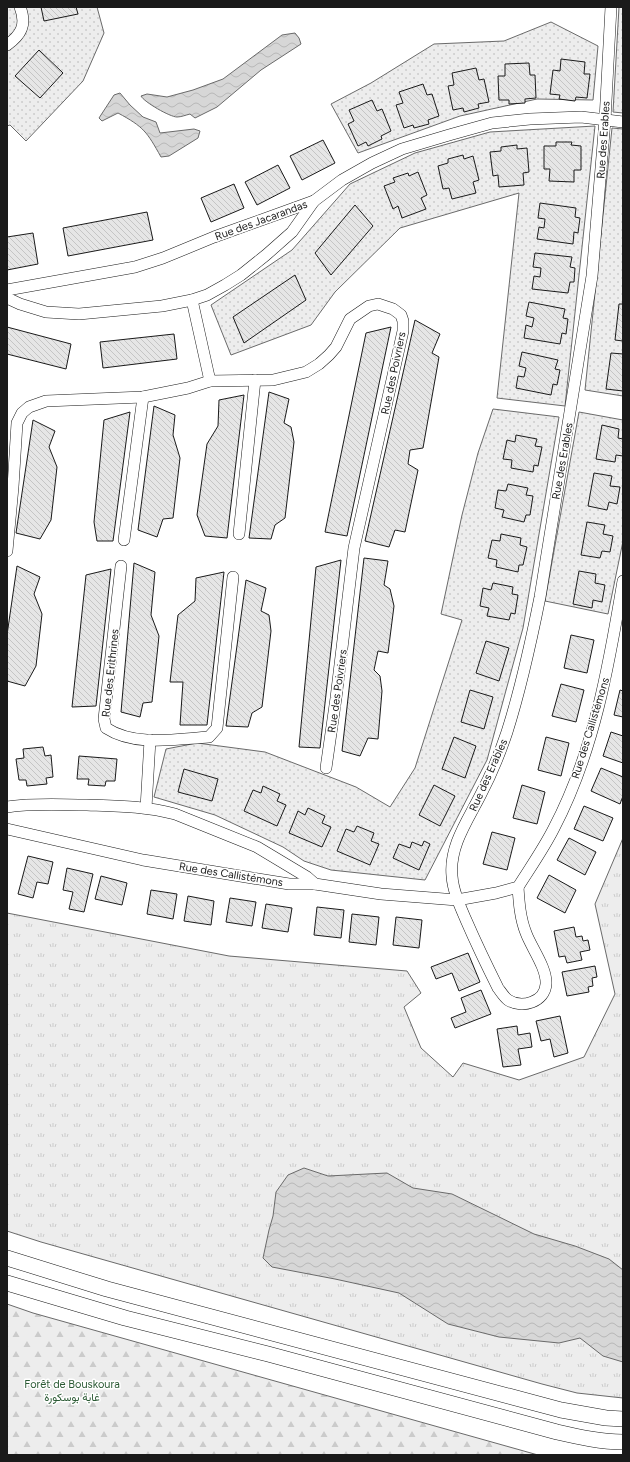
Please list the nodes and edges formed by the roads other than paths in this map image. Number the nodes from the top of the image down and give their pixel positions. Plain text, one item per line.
1 (20, 7) edge
2 (611, 7) edge
3 (7, 45) edge
4 (605, 120) junction
5 (623, 122) edge
6 (314, 201) junction
7 (7, 290) edge
8 (7, 298) edge
9 (192, 300) junction
10 (255, 380) junction
11 (210, 381) junction
12 (144, 396) junction
13 (239, 534) dead end
14 (124, 540) dead end
15 (7, 551) edge
16 (121, 566) dead end
17 (233, 577) dead end
18 (623, 581) edge
19 (150, 740) junction
20 (326, 768) dead end
21 (7, 807) edge
22 (146, 808) junction
23 (7, 829) edge
24 (315, 884) junction
25 (518, 887) junction
26 (457, 900) junction
27 (7, 1258) edge
28 (7, 1283) edge
29 (561, 1410) junction
30 (623, 1419) edge
31 (557, 1432) junction
32 (623, 1442) edge

1 - 3 street
2 - 4 street, Rue des Erables
4 - 5 street, Rue des Jacarandas
4 - 6 street, Rue des Jacarandas
4 - 26 street, Rue des Erables
6 - 7 street, Rue des Jacarandas
6 - 9 street
8 - 9 street
9 - 11 street
10 - 11 street, Rue des Poivriers
10 - 13 street
10 - 20 street, Rue des Poivriers
11 - 12 street, Rue des Poivriers
12 - 14 street
12 - 15 street, Rue des Poivriers
16 - 19 street, Rue des Erithrines
17 - 19 street, Rue des Erithrines
18 - 25 street, Rue des Callistémons
19 - 22 street
21 - 22 street
22 - 24 street
23 - 24 street, Rue des Callistémons
24 - 26 street, Rue des Callistémons
25 - 26 street, Rue des Callistémons
25 - 26 street
27 - 29 street
28 - 31 street
29 - 30 street
29 - 31 street
31 - 32 street

